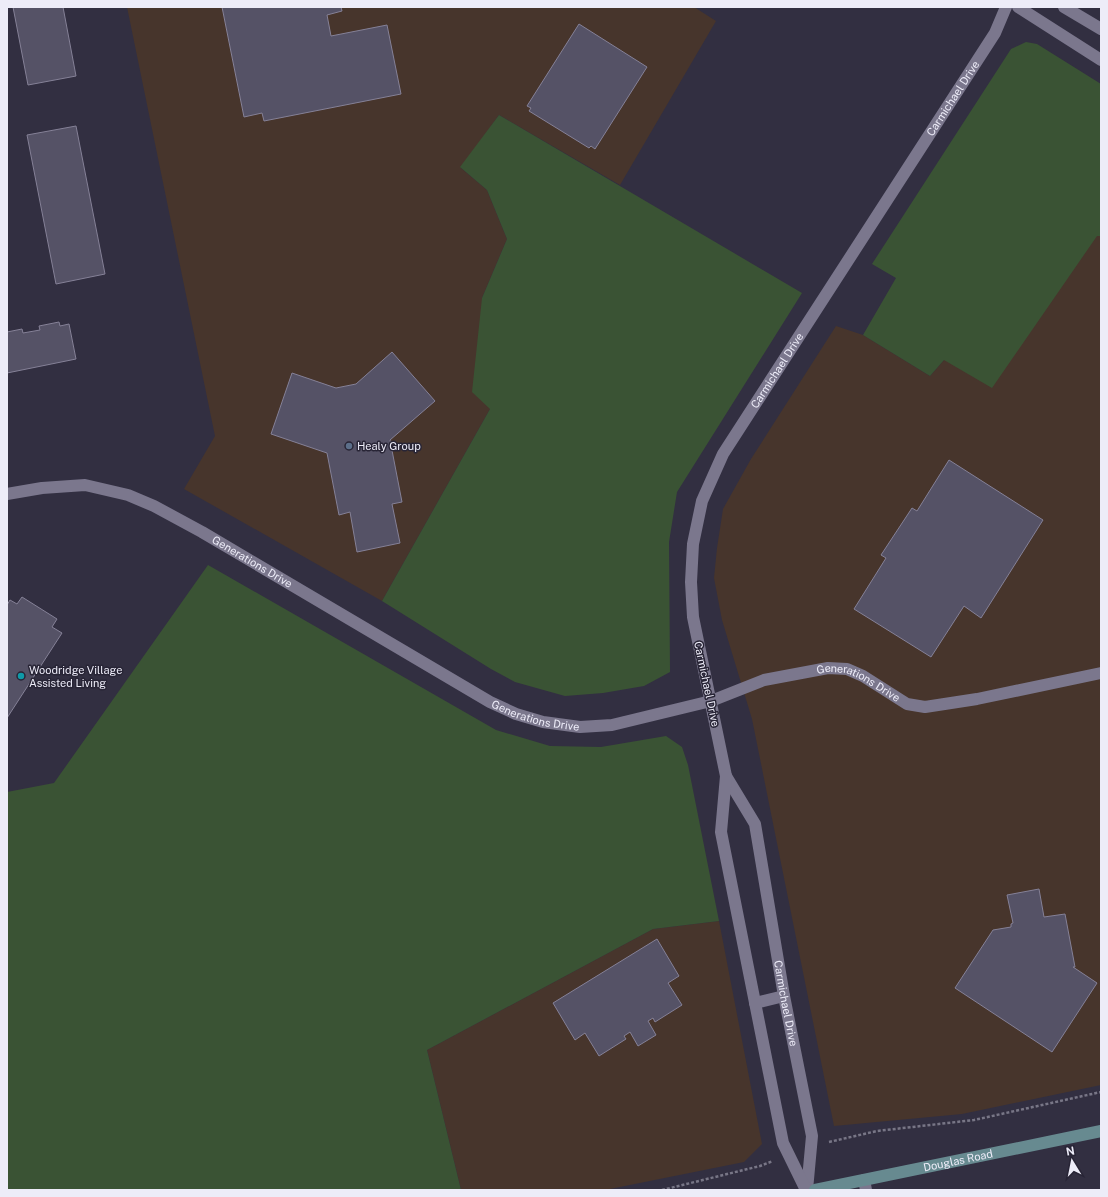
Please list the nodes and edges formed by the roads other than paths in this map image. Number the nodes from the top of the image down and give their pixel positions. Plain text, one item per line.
1 (1006, 7) edge
2 (1018, 7) edge
3 (1064, 7) edge
4 (1101, 29) edge
5 (1101, 60) edge
6 (7, 494) edge
7 (1101, 674) edge
8 (711, 701) junction
9 (726, 776) junction
10 (784, 996) junction
11 (755, 1003) junction
12 (1101, 1130) edge
13 (865, 1185) edge
14 (807, 1190) edge
15 (815, 1190) edge

1 - 8 street, Carmichael Drive
2 - 5 street
3 - 4 street
6 - 8 street, Generations Drive
7 - 8 street, Generations Drive
8 - 9 street, Carmichael Drive
9 - 10 street, Carmichael Drive
9 - 11 street, Carmichael Drive
10 - 11 street
10 - 14 street, Carmichael Drive
11 - 14 street, Carmichael Drive
12 - 13 street, Douglas Road
13 - 15 street, Douglas Road

